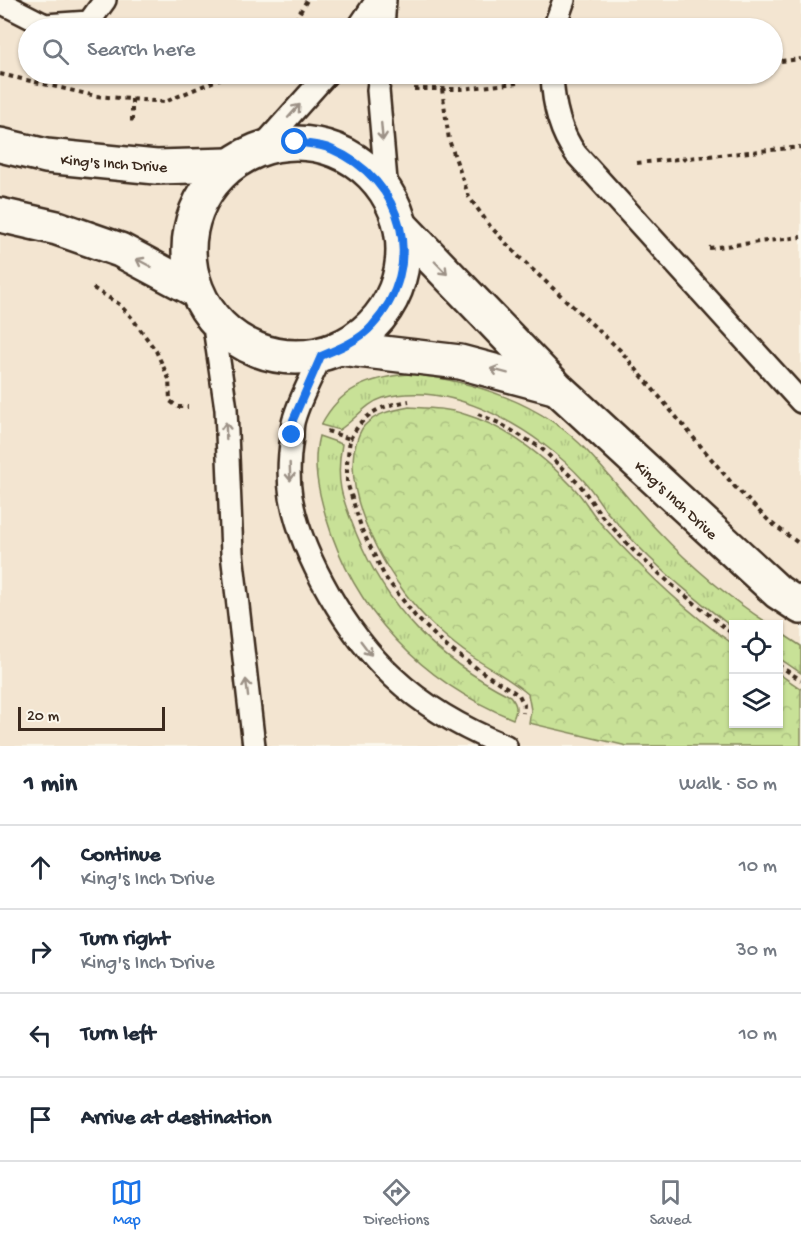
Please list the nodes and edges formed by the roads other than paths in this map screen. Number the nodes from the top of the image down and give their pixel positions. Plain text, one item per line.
1 (105, 0) edge
2 (377, 0) edge
3 (385, 0) edge
4 (564, 0) edge
5 (0, 2) edge
6 (31, 18) edge
7 (92, 18) edge
8 (365, 18) edge
9 (384, 18) edge
10 (558, 18) edge
11 (318, 84) edge
12 (379, 84) edge
13 (553, 84) edge
14 (0, 145) edge
15 (260, 149) junction
16 (229, 165) junction
17 (387, 192) junction
18 (0, 215) edge
19 (401, 226) junction
20 (195, 290) junction
21 (213, 320) junction
22 (331, 352) junction
23 (556, 387) junction
24 (801, 402) edge
25 (801, 607) edge
26 (254, 746) edge
27 (506, 746) edge

1 - 7 lane
2 - 8 lane
3 - 9 lane
4 - 10 lane
5 - 6 lane
15 -> 11 lane
12 -> 17 lane
13 - 24 lane
14 - 16 street, King's Inch Drive
15 - 16 street, King's Inch Drive
15 - 17 street, King's Inch Drive
16 - 20 street, King's Inch Drive
17 - 19 street, King's Inch Drive
20 -> 18 street
19 - 22 street, King's Inch Drive
19 -> 23 street, King's Inch Drive
20 - 21 street, King's Inch Drive
21 - 22 street, King's Inch Drive
26 -> 21 lane
23 -> 22 street, King's Inch Drive
22 -> 27 lane
23 - 25 street, King's Inch Drive

